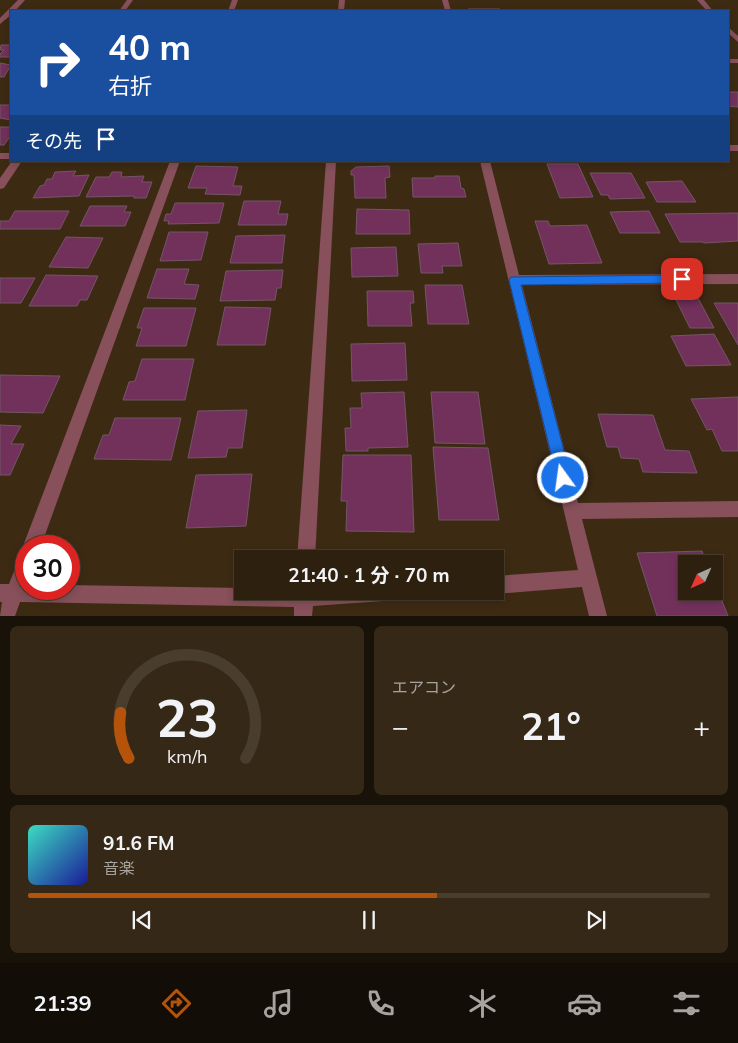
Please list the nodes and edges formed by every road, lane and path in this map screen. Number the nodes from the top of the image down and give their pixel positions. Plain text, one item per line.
1 (22, 0) edge
2 (700, 0) edge
3 (12, 10) edge
4 (709, 10) edge
5 (10, 12) edge
6 (0, 22) edge
7 (729, 30) edge
8 (738, 40) edge
9 (16, 162) edge
10 (175, 162) edge
11 (331, 162) edge
12 (485, 162) edge
13 (0, 186) edge
14 (738, 279) edge
15 (514, 280) junction
16 (738, 510) edge
17 (572, 511) junction
18 (36, 535) edge
19 (307, 550) edge
20 (589, 578) junction
21 (15, 580) edge
22 (504, 583) edge
23 (7, 593) edge
24 (321, 600) edge
25 (304, 602) edge
26 (6, 616) edge
27 (598, 616) edge

1 - 3 street
2 - 4 street
5 - 6 street
7 - 8 street
9 - 13 street
10 - 18 street
11 - 19 street
12 - 15 street
14 - 15 street
15 - 17 street
16 - 17 street
17 - 20 street
20 - 22 street
20 - 27 street
21 - 23 street
23 - 25 street
23 - 26 street
24 - 25 street

